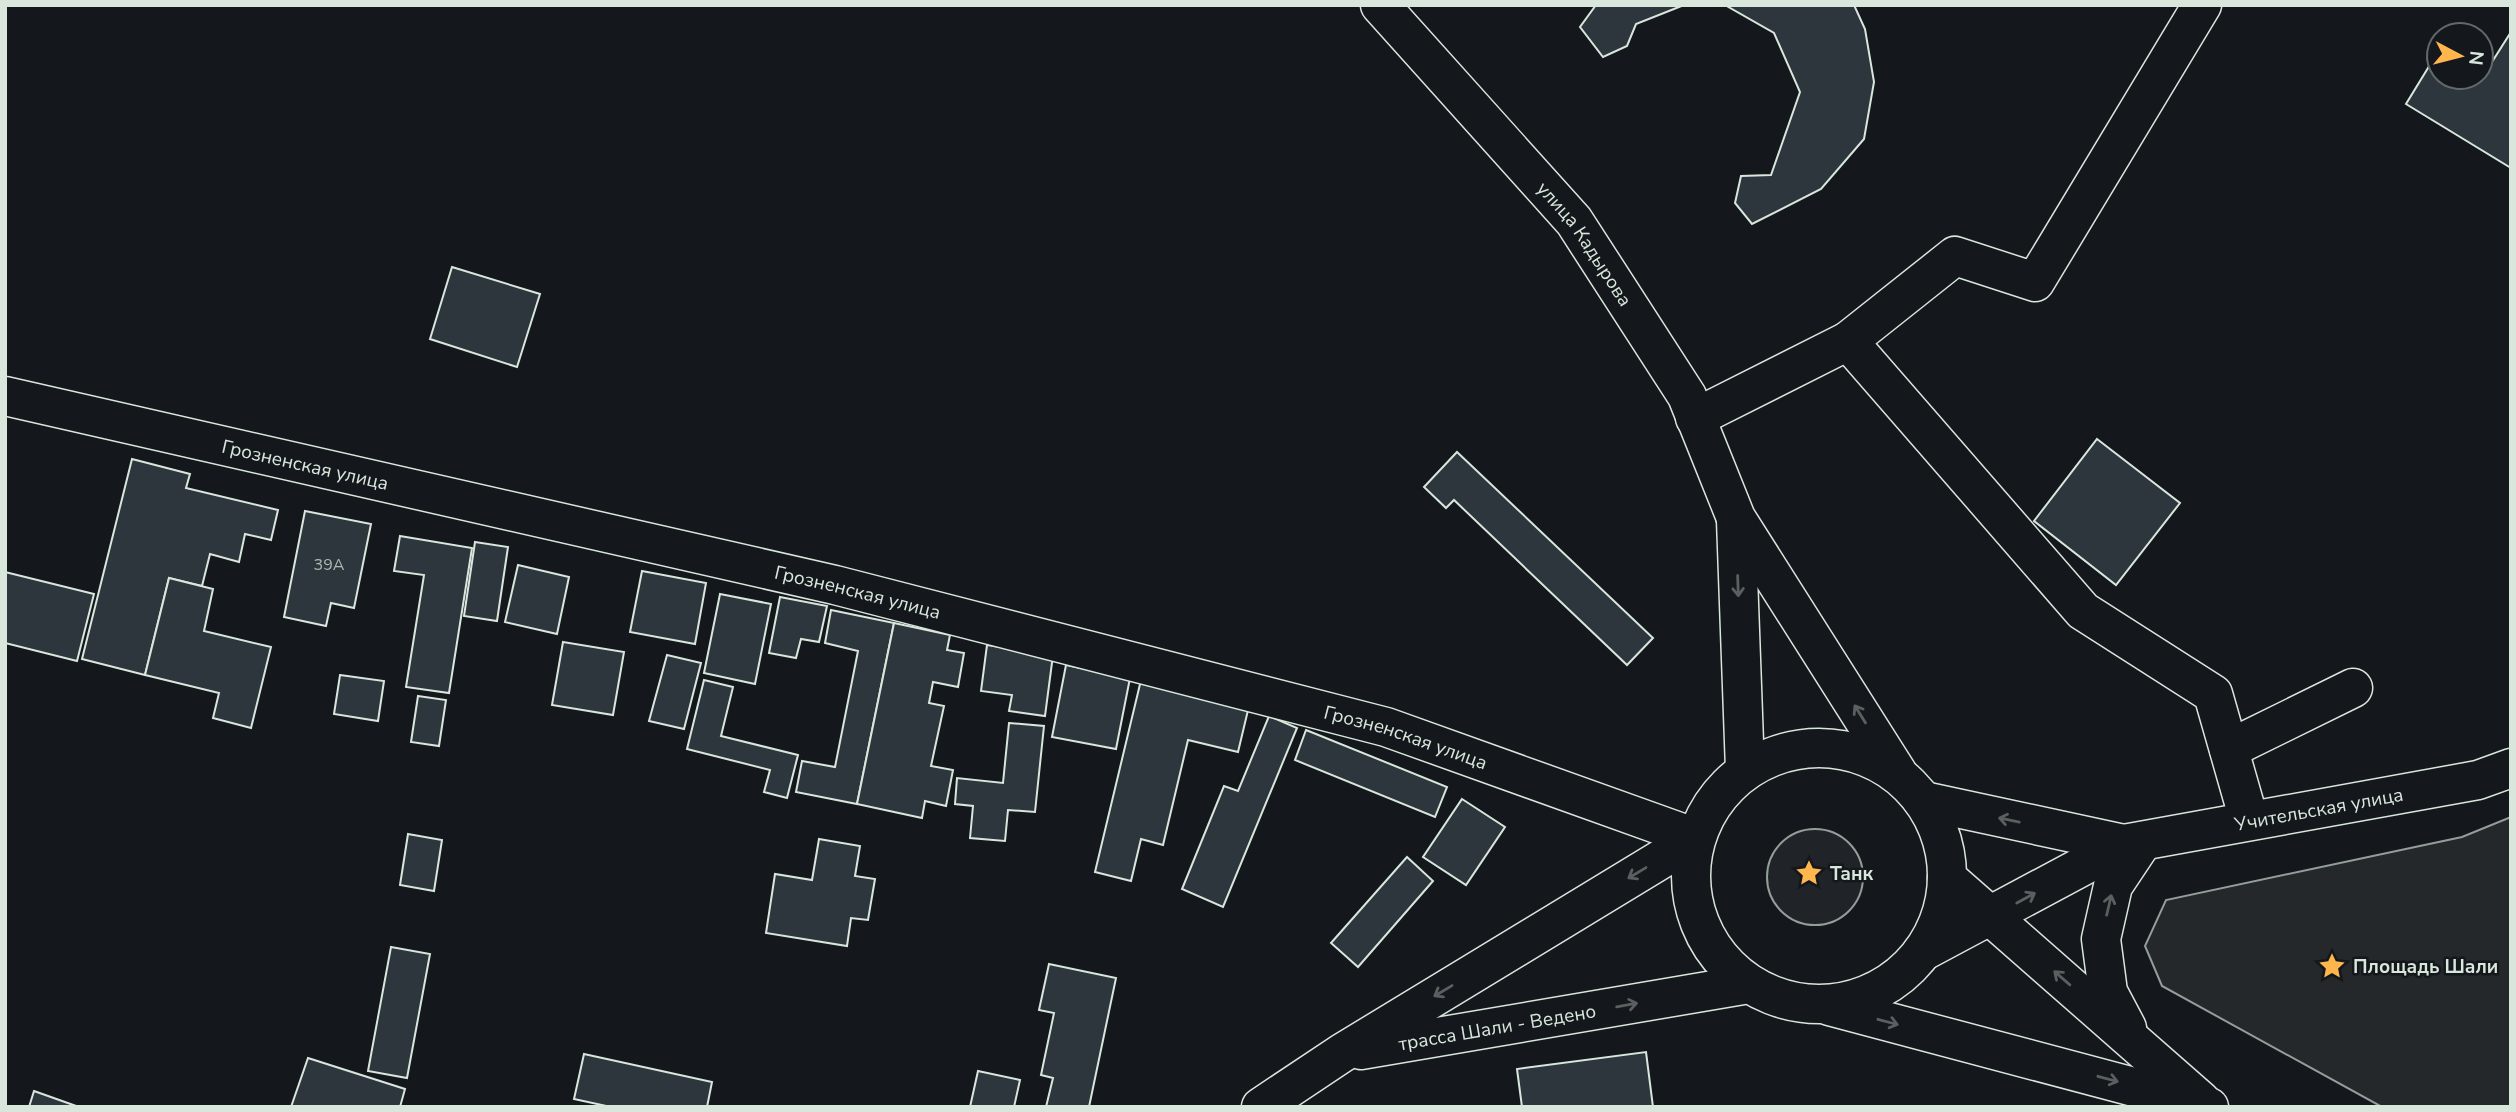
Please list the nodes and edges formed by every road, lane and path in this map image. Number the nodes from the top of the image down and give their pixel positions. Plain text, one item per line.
1 (1380, 5) edge
2 (2202, 5) edge
3 (1848, 341) junction
4 (5, 396) edge
5 (1695, 418) junction
6 (1735, 518) junction
7 (2353, 688) dead end
8 (2229, 749) junction
9 (2511, 768) edge
10 (1745, 770) junction
11 (1896, 772) junction
12 (1924, 801) junction
13 (2249, 820) junction
14 (1696, 838) junction
15 (2133, 843) junction
16 (1947, 878) junction
17 (1991, 917) junction
18 (1922, 952) junction
19 (1749, 985) junction
20 (1822, 1005) junction
21 (2133, 1039) junction
22 (1342, 1053) junction
23 (2207, 1106) edge
24 (1261, 1107) edge

1 - 5 street, улица Кадырова
2 - 3 street
3 - 5 street
3 - 8 street
4 - 14 street, Грозненская улица
5 - 6 street, улица Кадырова
6 -> 10 street, улица Кадырова
11 -> 6 street, улица Кадырова
7 - 8 street
8 - 13 street
9 - 13 street, Учительская улица
10 - 11 street
10 - 14 street
11 - 12 street
15 -> 12 street, Учительская улица
12 - 16 street
13 - 15 street, Учительская улица
14 - 19 street
14 -> 22 street
17 -> 15 street, Учительская улица
21 -> 15 street
16 - 17 street
16 - 18 street
17 - 18 street, Учительская улица
21 -> 17 street
18 - 20 street
19 - 20 street
22 -> 19 street, трасса Шали - Ведено
20 -> 23 street
21 - 23 street
22 - 24 street, трасса Шали - Ведено

